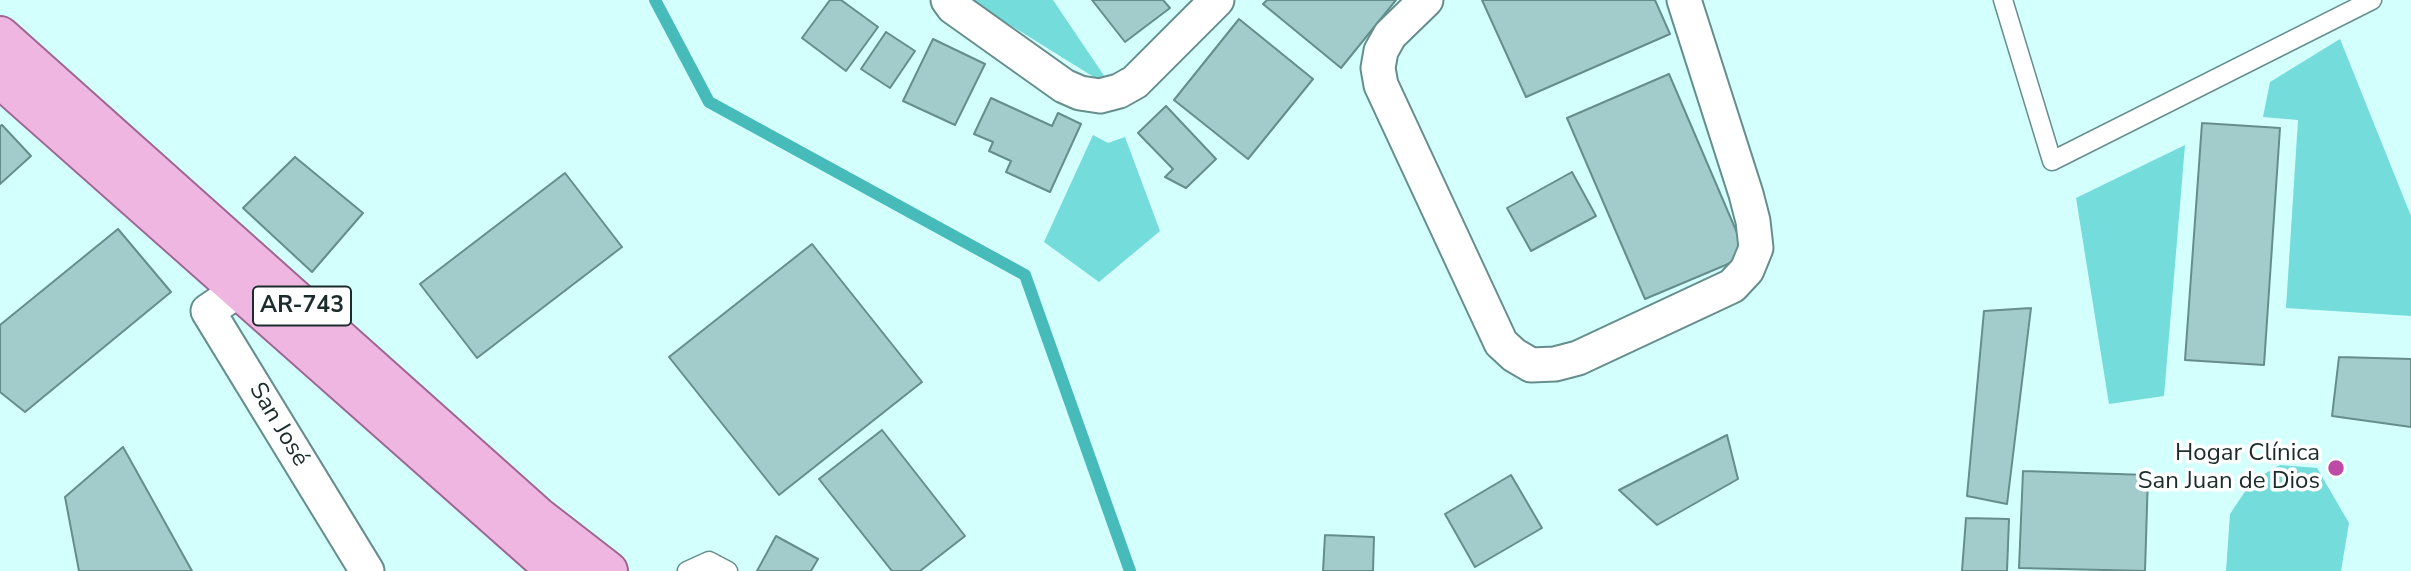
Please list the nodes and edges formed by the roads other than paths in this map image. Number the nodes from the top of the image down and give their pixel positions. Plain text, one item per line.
1 (948, 0) edge
2 (1217, 0) edge
3 (1426, 0) edge
4 (1684, 0) edge
5 (2003, 0) edge
6 (2372, 0) edge
7 (0, 36) edge
8 (0, 78) edge
9 (239, 290) junction
10 (367, 571) edge
11 (560, 571) edge
12 (608, 571) edge
13 (687, 571) edge
14 (728, 571) edge

1 - 2 street
3 - 4 street
5 - 6 lane
7 - 12 main road, AR-743
8 - 9 main road, AR-743
9 - 10 street, San José
9 - 11 main road, AR-743
13 - 14 lane

